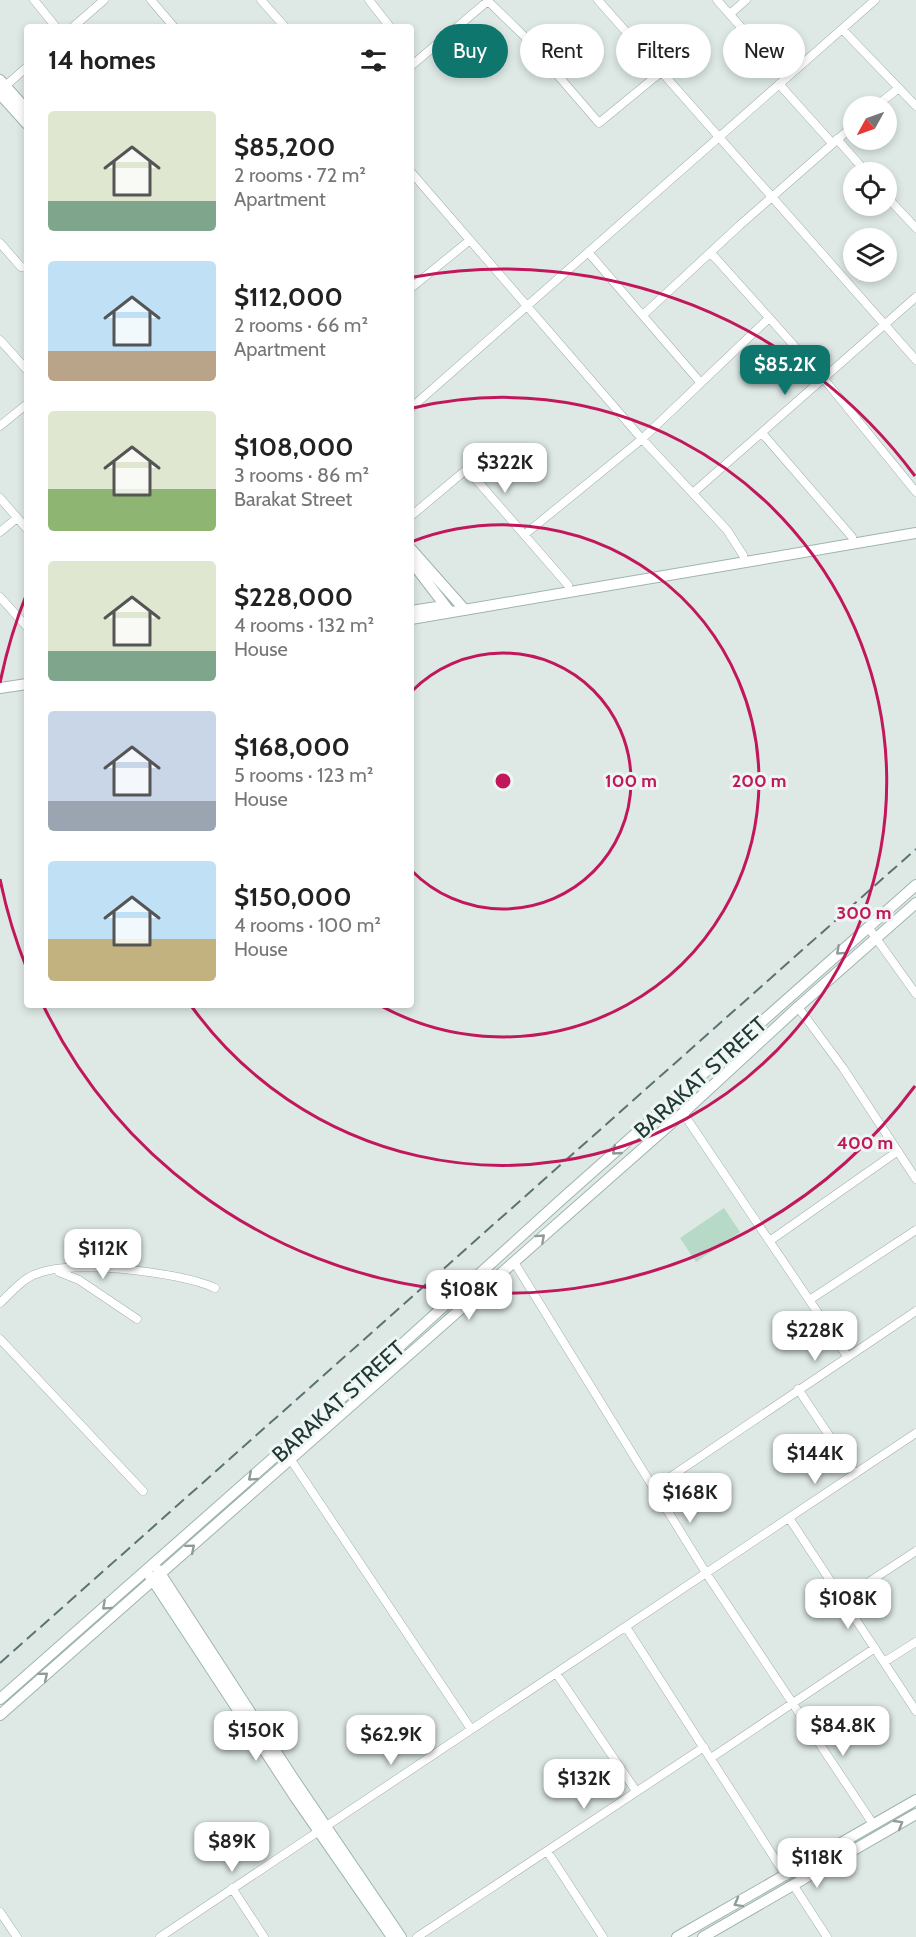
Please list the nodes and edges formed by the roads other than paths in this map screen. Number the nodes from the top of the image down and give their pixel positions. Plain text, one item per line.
1 (34, 0) edge
2 (104, 0) edge
3 (151, 0) edge
4 (261, 0) edge
5 (369, 0) edge
6 (488, 0) edge
7 (717, 0) edge
8 (746, 0) edge
9 (875, 0) edge
10 (602, 2) edge
11 (730, 14) junction
12 (54, 24) edge
13 (76, 24) edge
14 (171, 24) edge
15 (282, 24) edge
16 (388, 24) edge
17 (620, 24) edge
18 (842, 28) junction
19 (414, 59) edge
20 (24, 69) edge
21 (654, 78) edge
22 (665, 78) edge
23 (782, 81) junction
24 (1, 88) edge
25 (899, 88) junction
26 (889, 96) edge
27 (916, 106) edge
28 (24, 107) edge
29 (24, 120) edge
30 (843, 134) edge
31 (719, 137) junction
32 (834, 141) junction
33 (856, 162) edge
34 (414, 175) edge
35 (772, 196) junction
36 (897, 208) edge
37 (916, 228) edge
38 (470, 240) junction
39 (0, 243) edge
40 (588, 252) junction
41 (711, 253) junction
42 (24, 268) edge
43 (414, 286) edge
44 (916, 297) edge
45 (526, 306) junction
46 (643, 315) junction
47 (769, 318) junction
48 (886, 325) junction
49 (0, 340) edge
50 (916, 360) edge
51 (24, 367) edge
52 (824, 379) junction
53 (700, 382) junction
54 (414, 405) edge
55 (24, 406) edge
56 (0, 426) edge
57 (762, 433) junction
58 (642, 439) junction
59 (694, 492) junction
60 (916, 492) edge
61 (0, 498) edge
62 (414, 513) edge
63 (17, 518) junction
64 (24, 526) edge
65 (916, 527) edge
66 (0, 532) edge
67 (916, 533) edge
68 (524, 535) junction
69 (852, 537) junction
70 (414, 552) edge
71 (743, 555) junction
72 (414, 565) edge
73 (568, 585) junction
74 (0, 597) edge
75 (463, 607) junction
76 (448, 609) junction
77 (414, 611) edge
78 (414, 618) edge
79 (24, 624) edge
80 (24, 677) edge
81 (0, 681) edge
82 (24, 684) edge
83 (0, 688) edge
84 (916, 885) edge
85 (916, 903) edge
86 (868, 927) junction
87 (877, 938) junction
88 (916, 994) edge
89 (798, 1006) junction
90 (683, 1113) junction
91 (898, 1151) junction
92 (916, 1179) edge
93 (916, 1230) edge
94 (771, 1240) junction
95 (514, 1262) junction
96 (54, 1271) junction
97 (215, 1288) dead end
98 (811, 1299) junction
99 (0, 1303) edge
100 (916, 1311) edge
101 (137, 1318) dead end
102 (0, 1339) edge
103 (847, 1356) junction
104 (798, 1389) junction
105 (916, 1433) edge
106 (291, 1460) junction
107 (855, 1474) junction
108 (654, 1488) junction
109 (143, 1491) dead end
110 (789, 1518) junction
111 (916, 1551) edge
112 (154, 1572) junction
113 (706, 1573) junction
114 (843, 1599) junction
115 (626, 1627) junction
116 (916, 1642) edge
117 (875, 1648) junction
118 (884, 1662) junction
119 (556, 1673) junction
120 (0, 1699) edge
121 (794, 1701) junction
122 (916, 1711) edge
123 (0, 1715) edge
124 (471, 1729) junction
125 (704, 1747) junction
126 (711, 1758) junction
127 (636, 1791) junction
128 (916, 1800) edge
129 (916, 1814) edge
130 (873, 1824) junction
131 (321, 1828) junction
132 (546, 1851) junction
133 (786, 1876) junction
134 (794, 1886) junction
135 (232, 1888) junction
136 (0, 1912) edge
137 (17, 1937) edge
138 (160, 1937) edge
139 (264, 1937) edge
140 (392, 1937) edge
141 (401, 1937) edge
142 (417, 1937) edge
143 (603, 1937) edge
144 (676, 1937) edge
145 (703, 1937) edge
146 (827, 1937) edge

1 - 12 street
2 - 13 street
3 - 14 street
4 - 15 street
5 - 16 street
6 - 19 street
6 - 21 street
7 - 11 street
8 - 11 street
9 - 18 street
10 - 17 street
11 - 23 street
18 - 23 street
18 - 25 street
20 - 24 street
22 - 31 street
23 - 31 street
23 - 32 street
24 - 28 main road
24 - 29 main road
25 - 26 street
25 - 27 street
30 - 32 street
31 - 35 street
31 - 40 street
32 - 33 street
32 - 35 street
34 - 38 street
35 - 41 street
35 - 48 street
36 - 37 street
38 - 43 street
38 - 45 street
39 - 42 street
40 - 45 street
40 - 46 street
41 - 46 street
41 - 47 street
44 - 48 street
45 - 54 street
45 - 58 street
46 - 53 street
47 - 52 street
47 - 53 street
48 - 50 street
48 - 52 street
49 - 51 street
52 - 57 street
52 - 60 street
53 - 58 street
55 - 56 street
57 - 59 street
57 - 69 street
58 - 59 street
58 - 68 street
59 - 71 street
61 - 63 street
62 - 68 street
63 - 64 street
63 - 66 street
65 - 69 main road
67 - 75 main road
68 - 73 street
69 - 71 main road
70 - 75 main road
71 - 73 main road
72 - 76 main road
73 - 75 main road
74 - 79 street
75 - 76 main road
76 - 77 main road
76 - 78 main road
80 - 81 main road
82 - 83 main road
84 - 86 main road, BARAKAT STREET
85 - 87 main road, BARAKAT STREET
86 - 87 street
86 -> 112 main road, BARAKAT STREET
87 - 88 street
87 - 89 main road, BARAKAT STREET
89 - 90 main road, BARAKAT STREET
89 - 91 street
90 - 94 street
95 -> 90 main road, BARAKAT STREET
91 - 92 street
91 - 94 street
93 - 98 street
94 - 98 street
95 - 106 main road, BARAKAT STREET
95 - 108 street
96 - 97 street
96 - 99 street
96 - 101 street
98 - 103 street
100 - 103 street
102 - 109 street
103 - 104 street
104 - 107 street
104 - 108 street
105 - 107 street
112 -> 106 main road, BARAKAT STREET
106 - 124 street
107 - 110 street
108 - 113 street
110 - 113 street
110 - 114 street
111 - 114 street
112 -> 120 main road, BARAKAT STREET
123 -> 112 main road, BARAKAT STREET
112 - 131 main road
113 - 115 street
113 - 121 street
114 - 117 street
115 - 119 street
115 - 125 street
116 - 118 street
117 - 118 street
117 - 121 street
118 - 122 street
119 - 124 street
119 - 127 street
121 - 126 street
121 - 130 street
124 - 131 street
125 - 126 street
125 - 127 street
126 - 133 street
127 - 132 street
128 - 130 main road
134 -> 129 main road
130 - 133 main road
131 - 135 street
131 - 140 main road
131 - 141 main road
132 - 142 street
132 - 143 street
133 -> 144 main road
134 - 145 main road
134 - 146 street
135 - 138 street
135 - 139 street
136 - 137 street

